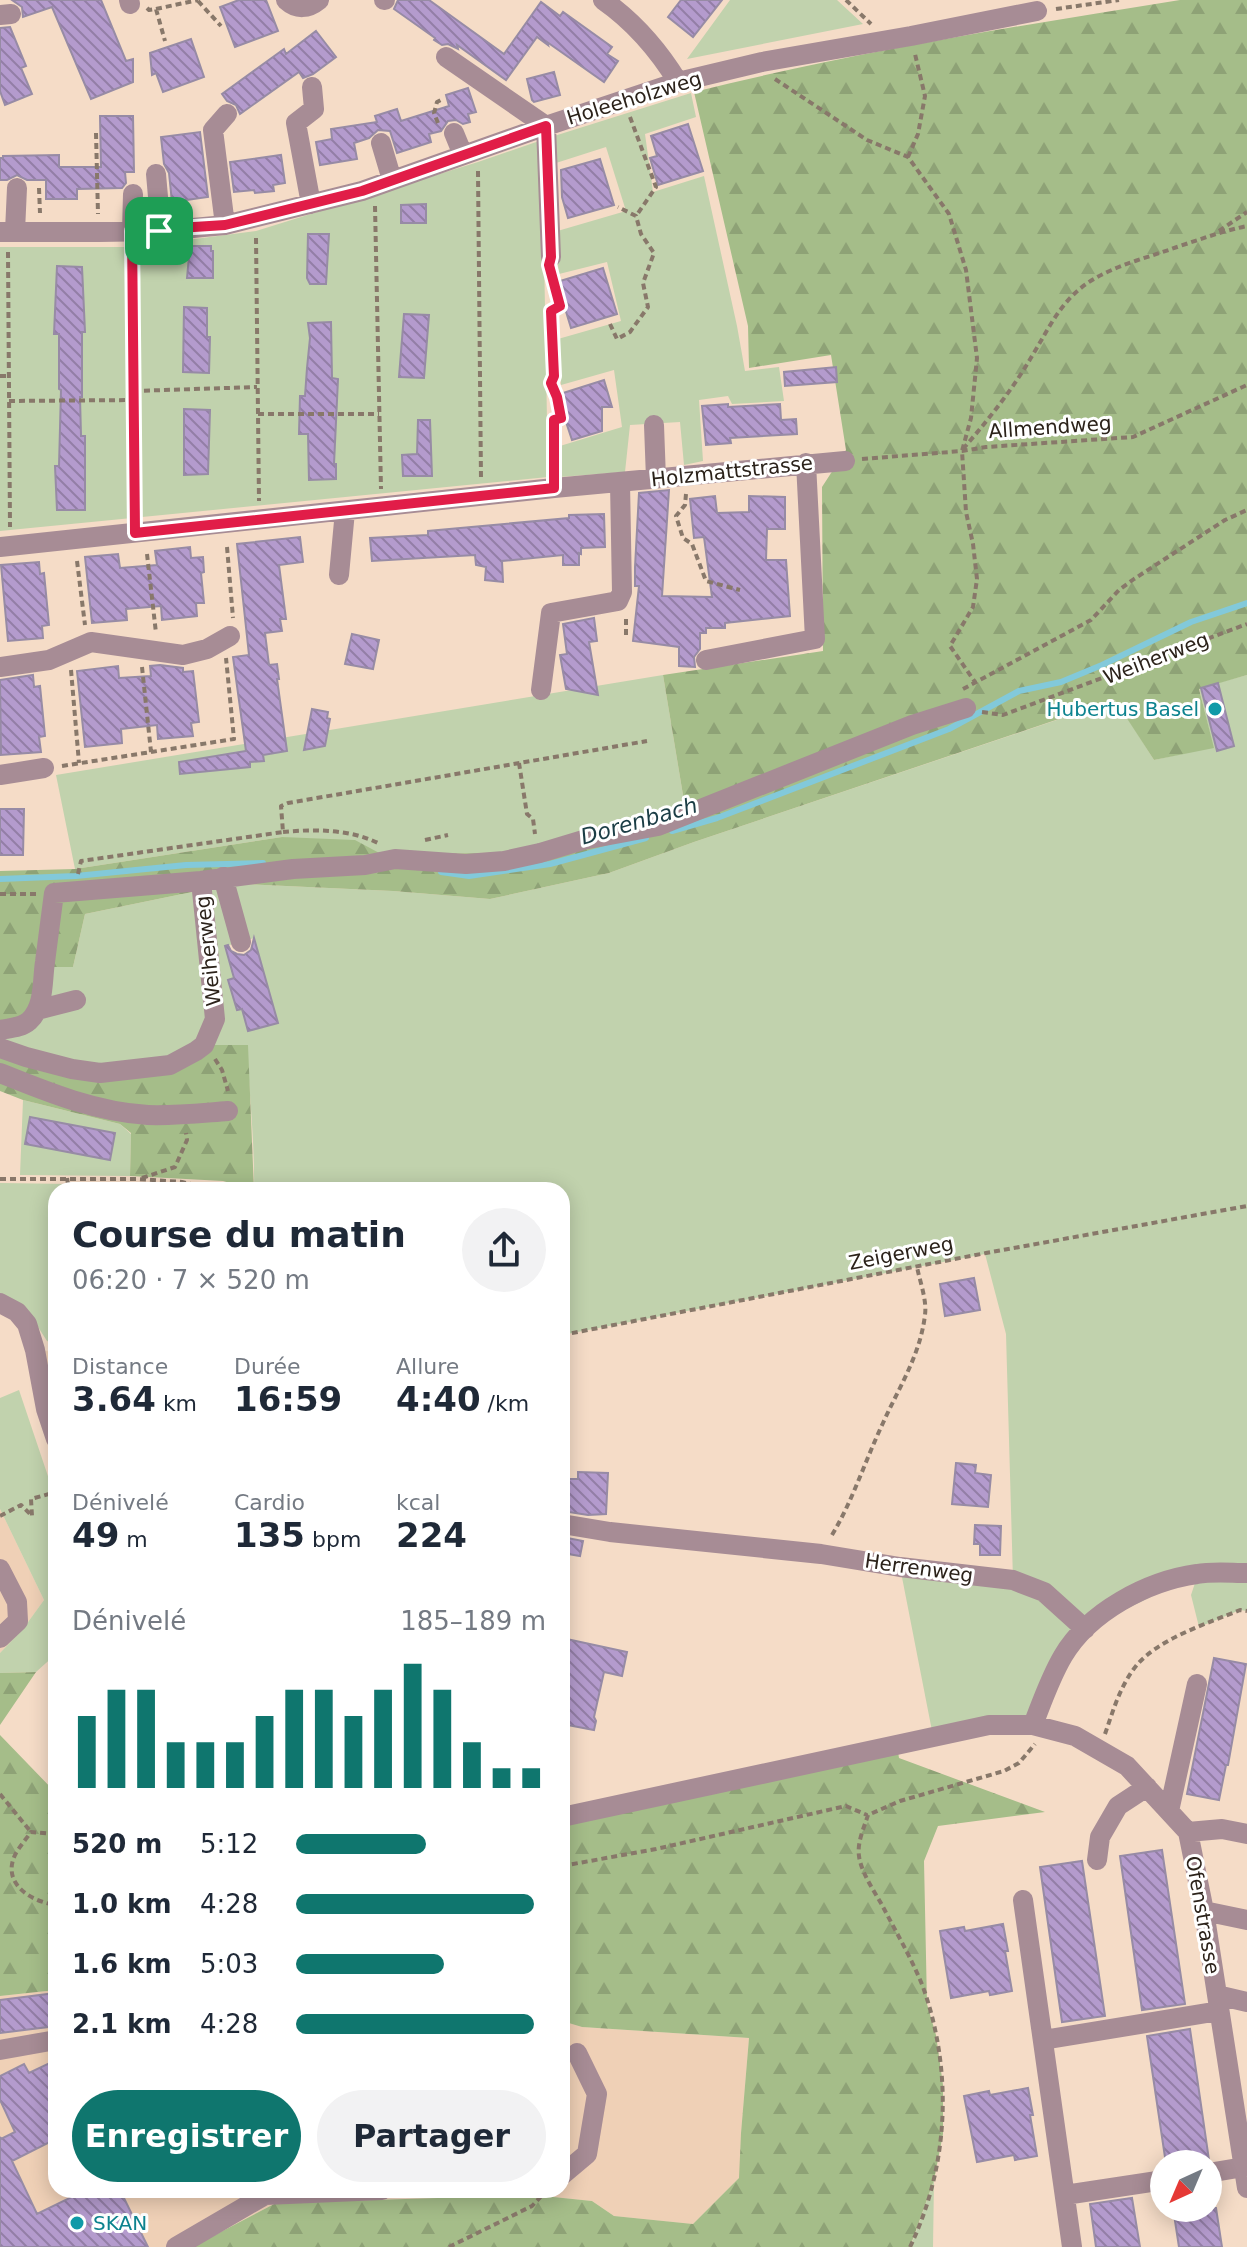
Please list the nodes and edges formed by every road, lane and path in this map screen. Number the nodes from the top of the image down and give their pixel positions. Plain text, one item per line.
1 (198, 0) edge
2 (286, 0) edge
3 (319, 0) edge
4 (603, 0) edge
5 (846, 0) edge
6 (1119, 0) edge
7 (133, 2) edge
8 (156, 9) junction
9 (1037, 11) joint
10 (873, 25) dead end
11 (221, 26) dead end
12 (911, 36) junction
13 (165, 41) dead end
14 (446, 57) dead end
15 (762, 62) junction
16 (678, 82) junction
17 (312, 87) dead end
18 (624, 100) junction
19 (227, 114) dead end
20 (546, 126) junction
21 (96, 133) dead end
22 (454, 133) dead end
23 (381, 143) dead end
24 (470, 152) junction
25 (908, 157) junction
26 (156, 174) dead end
27 (384, 183) junction
28 (17, 188) dead end
29 (39, 188) dead end
30 (133, 194) dead end
31 (311, 204) junction
32 (618, 207) dead end
33 (1247, 212) edge
34 (636, 216) junction
35 (255, 218) junction
36 (225, 225) junction
37 (1247, 226) edge
38 (7, 231) edge
39 (41, 231) junction
40 (132, 231) junction
41 (161, 231) junction
42 (99, 232) junction
43 (1217, 232) junction
44 (551, 257) joint
45 (610, 324) dead end
46 (0, 376) edge
47 (9, 376) junction
48 (1247, 385) edge
49 (257, 387) junction
50 (134, 391) junction
51 (135, 400) junction
52 (9, 401) junction
53 (258, 414) junction
54 (379, 414) junction
55 (654, 425) dead end
56 (962, 451) junction
57 (845, 461) joint
58 (806, 463) junction
59 (688, 475) junction
60 (656, 479) junction
61 (620, 483) junction
62 (554, 488) junction
63 (481, 497) junction
64 (381, 507) junction
65 (1247, 510) edge
66 (345, 511) junction
67 (259, 520) junction
68 (135, 533) junction
69 (6, 546) edge
70 (227, 547) dead end
71 (147, 554) dead end
72 (77, 561) dead end
73 (339, 575) dead end
74 (740, 590) dead end
75 (1247, 624) edge
76 (230, 636) junction
77 (78, 648) junction
78 (149, 650) junction
79 (706, 660) dead end
80 (0, 667) edge
81 (541, 690) dead end
82 (966, 708) dead end
83 (988, 713) dead end
84 (647, 741) dead end
85 (151, 752) junction
86 (79, 763) junction
87 (519, 763) junction
88 (44, 768) joint
89 (0, 775) edge
90 (283, 832) junction
91 (540, 853) junction
92 (381, 861) junction
93 (78, 871) dead end
94 (223, 877) junction
95 (201, 881) junction
96 (54, 893) junction
97 (0, 894) edge
98 (241, 942) dead end
99 (76, 1000) dead end
100 (37, 1010) junction
101 (0, 1030) edge
102 (204, 1045) junction
103 (0, 1048) edge
104 (0, 1073) edge
105 (228, 1111) joint
106 (184, 1115) junction
107 (67, 1178) junction
108 (0, 1179) edge
109 (138, 1179) junction
110 (68, 1182) edge
111 (182, 1182) edge
112 (1247, 1206) edge
113 (917, 1267) junction
114 (0, 1303) edge
115 (570, 1333) edge
116 (46, 1351) edge
117 (48, 1415) edge
118 (48, 1494) edge
119 (0, 1516) edge
120 (570, 1525) edge
121 (821, 1554) junction
122 (0, 1569) edge
123 (1247, 1573) edge
124 (1247, 1611) edge
125 (1085, 1629) junction
126 (0, 1638) edge
127 (1197, 1684) dead end
128 (1038, 1726) junction
129 (1099, 1750) junction
130 (1147, 1787) junction
131 (0, 1794) edge
132 (1169, 1811) junction
133 (570, 1815) edge
134 (868, 1815) junction
135 (1246, 1830) edge
136 (31, 1832) junction
137 (1188, 1832) junction
138 (48, 1833) edge
139 (1097, 1860) dead end
140 (570, 1865) edge
141 (1023, 1900) dead end
142 (48, 1904) edge
143 (1204, 1911) junction
144 (1247, 1920) edge
145 (1247, 2002) edge
146 (1218, 2003) junction
147 (1043, 2040) junction
148 (48, 2041) edge
149 (0, 2050) edge
150 (577, 2053) dead end
151 (570, 2168) edge
152 (1222, 2174) edge
153 (1246, 2176) edge
154 (1150, 2182) edge
155 (1065, 2195) junction
156 (260, 2198) edge
157 (540, 2198) edge
158 (176, 2247) edge
159 (449, 2247) edge
160 (910, 2247) edge
161 (1072, 2247) edge

1 - 8 path
1 - 11 path
2 - 3 street
4 - 16 street
5 - 10 path
6 - 9 path
7 - 8 path
8 - 13 path
9 - 12 street, Holeeholzweg
12 - 15 street, Holeeholzweg
12 - 25 path
14 - 20 street
15 - 16 street, Holeeholzweg
15 - 25 path
16 - 18 street, Holeeholzweg
17 - 31 street
18 - 20 street, Holeeholzweg
18 - 34 path
19 - 36 street
20 - 24 street, Holeeholzweg
20 - 44 street
21 - 42 path
22 - 24 street
23 - 27 street
24 - 27 street, Holeeholzweg
24 - 63 path
25 - 56 path
26 - 41 street
27 - 31 street, Holeeholzweg
27 - 54 path
28 - 38 street
29 - 39 path
30 - 40 street
31 - 35 street, Holeeholzweg
32 - 34 path
33 - 43 path
34 - 45 path
35 - 36 street, Holeeholzweg
35 - 49 path
36 - 41 street, Holeeholzweg
37 - 43 path
38 - 39 street, Holeeholzweg
38 - 47 path
39 - 42 street, Holeeholzweg
40 - 41 street, Holeeholzweg
40 - 42 street, Holeeholzweg
40 - 50 path
43 - 56 path
44 - 62 path
46 - 47 path
47 - 52 path
48 - 56 path, Allmendweg
49 - 50 path
49 - 53 path
50 - 51 path
51 - 52 path
51 - 68 path
52 - 69 path
53 - 54 path
53 - 67 path
54 - 64 path
55 - 60 street
56 - 57 path, Allmendweg
56 - 65 path
57 - 58 street, Holzmattstrasse
58 - 59 street, Holzmattstrasse
58 - 79 street
59 - 60 street, Holzmattstrasse
59 - 74 path
60 - 61 street, Holzmattstrasse
61 - 62 street, Holzmattstrasse
61 - 81 street
62 - 63 street, Holzmattstrasse
63 - 64 street, Holzmattstrasse
64 - 66 street, Holzmattstrasse
66 - 67 street, Holzmattstrasse
66 - 73 street
67 - 68 street, Holzmattstrasse
68 - 69 street, Holzmattstrasse
70 - 76 path
71 - 78 path
72 - 77 path
75 - 83 path, Weiherweg
76 - 78 street
76 - 85 path
77 - 78 street
77 - 80 street
77 - 86 path
78 - 85 path
82 - 91 street
84 - 87 path
85 - 86 path
86 - 88 path
87 - 90 path
87 - 91 path
88 - 89 street
90 - 92 path
90 - 93 path
91 - 92 street
92 - 94 street
94 - 95 street
94 - 98 street
95 - 96 street
95 - 102 street, Weiherweg
96 - 97 path
96 - 100 street
99 - 100 street
100 - 101 street
102 - 103 street
102 - 105 path
104 - 106 street
105 - 106 street
106 - 109 path
107 - 108 path
107 - 109 path
107 - 110 path
109 - 111 path
112 - 113 path, Zeigerweg
113 - 115 path, Zeigerweg
113 - 121 path
114 - 116 street
116 - 117 street
118 - 119 path
120 - 121 street, Herrenweg
121 - 125 street, Herrenweg
122 - 126 street
123 - 125 street
124 - 129 path
125 - 128 street
127 - 132 street
128 - 129 street, Ofenstrasse
128 - 133 street, Ofenstrasse
128 - 134 path
129 - 130 street, Ofenstrasse
130 - 132 street, Ofenstrasse
130 - 139 street
131 - 136 path
132 - 137 street, Ofenstrasse
134 - 140 path
134 - 160 path
135 - 137 street
136 - 138 path
136 - 142 path
137 - 143 street, Ofenstrasse
141 - 147 street
143 - 144 street
143 - 146 street, Ofenstrasse
145 - 146 street
146 - 147 street
146 - 153 street, Ofenstrasse
147 - 155 street
148 - 149 street
150 - 151 street
152 - 153 street
154 - 155 street
155 - 161 street
156 - 158 street
157 - 159 path

